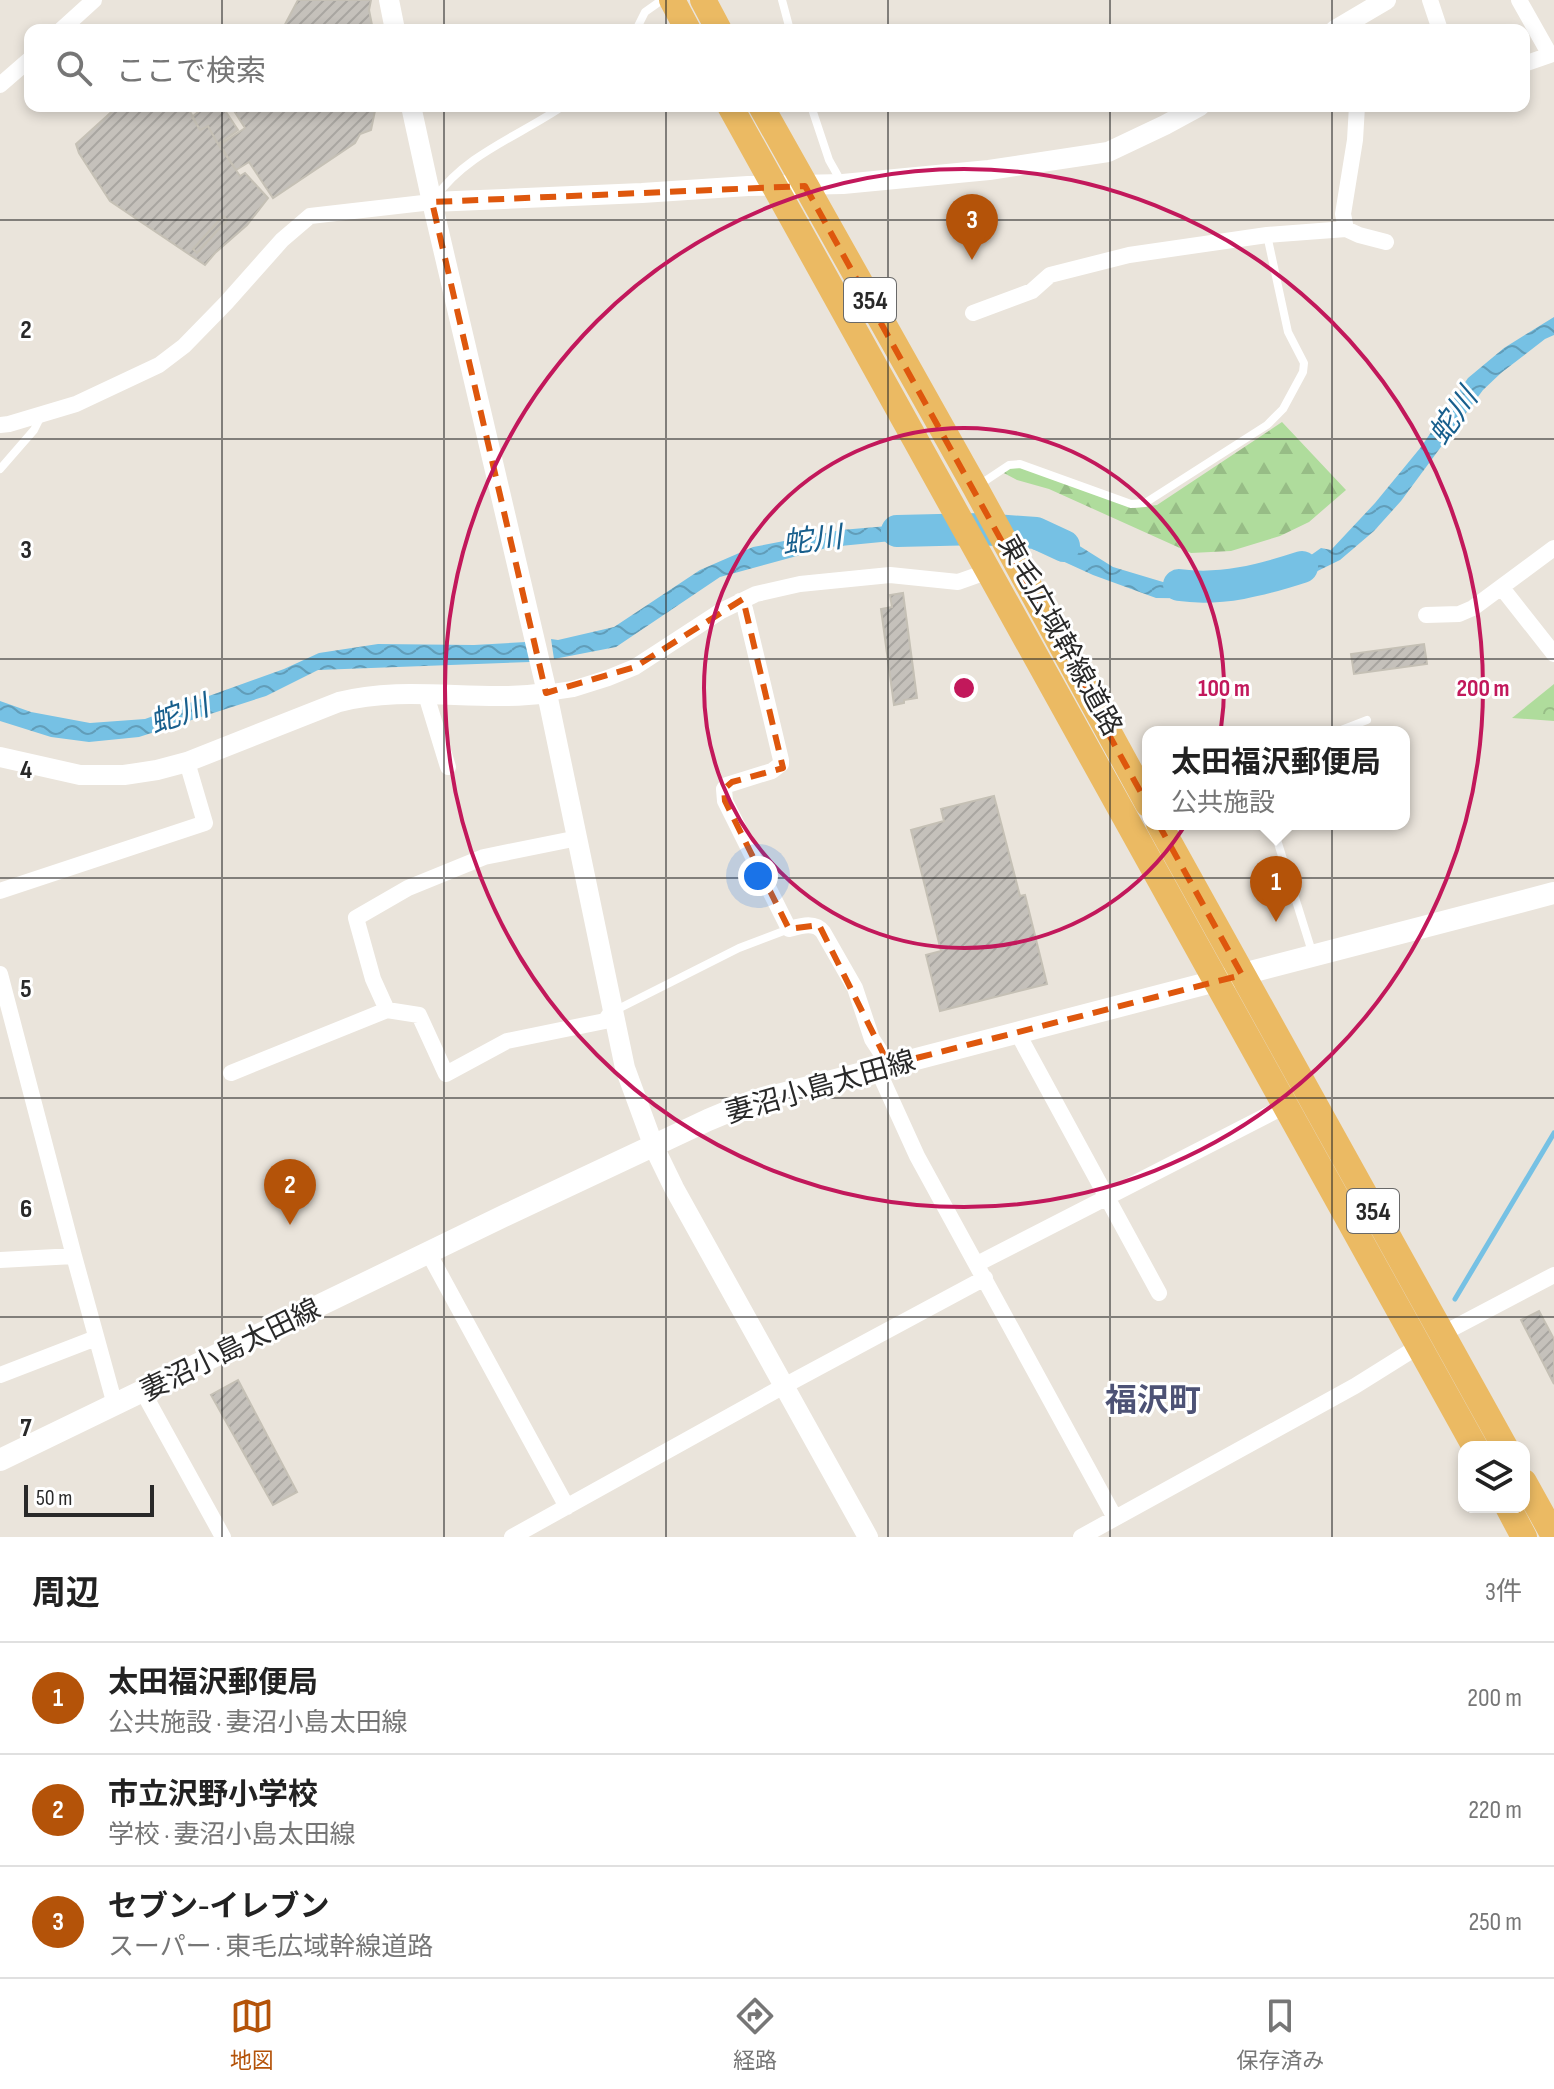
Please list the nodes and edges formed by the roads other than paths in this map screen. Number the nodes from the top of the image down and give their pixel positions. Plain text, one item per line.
1 (94, 0) edge
2 (389, 0) edge
3 (662, 0) edge
4 (672, 0) edge
5 (703, 0) edge
6 (782, 0) edge
7 (1430, 0) edge
8 (1519, 0) edge
9 (1383, 1) edge
10 (1360, 23) edge
11 (68, 24) edge
12 (394, 24) edge
13 (639, 24) edge
14 (685, 24) edge
15 (716, 24) edge
16 (788, 24) edge
17 (1438, 24) edge
18 (1552, 54) edge
19 (1530, 62) edge
20 (24, 64) edge
21 (0, 85) edge
22 (412, 112) edge
23 (553, 112) edge
24 (733, 112) edge
25 (764, 112) edge
26 (813, 112) edge
27 (1189, 112) edge
28 (1357, 112) edge
29 (843, 184) junction
30 (775, 186) junction
31 (805, 186) junction
32 (432, 202) junction
33 (1346, 229) junction
34 (1267, 235) junction
35 (1386, 242) dead end
36 (973, 313) dead end
37 (41, 414) junction
38 (0, 425) edge
39 (0, 469) edge
40 (977, 490) junction
41 (1554, 548) edge
42 (987, 567) junction
43 (1502, 588) junction
44 (740, 601) junction
45 (1426, 615) dead end
46 (1554, 654) edge
47 (546, 688) junction
48 (426, 695) junction
49 (1367, 720) dead end
50 (1352, 726) edge
51 (0, 757) edge
52 (187, 762) junction
53 (448, 767) dead end
54 (1142, 793) edge
55 (1162, 830) edge
56 (1274, 830) edge
57 (578, 838) junction
58 (0, 891) edge
59 (1554, 893) edge
60 (789, 929) junction
61 (1313, 956) junction
62 (0, 974) edge
63 (1242, 975) junction
64 (1216, 981) junction
65 (387, 1010) junction
66 (612, 1011) junction
67 (1017, 1032) junction
68 (883, 1066) junction
69 (231, 1073) dead end
70 (1285, 1106) junction
71 (654, 1147) junction
72 (1107, 1197) junction
73 (428, 1252) junction
74 (74, 1256) junction
75 (0, 1260) edge
76 (981, 1271) junction
77 (1554, 1275) edge
78 (1159, 1293) dead end
79 (96, 1338) junction
80 (1430, 1340) junction
81 (0, 1375) edge
82 (784, 1386) junction
83 (143, 1392) junction
84 (115, 1405) junction
85 (1472, 1441) edge
86 (1501, 1441) edge
87 (0, 1460) edge
88 (1530, 1493) edge
89 (567, 1507) junction
90 (1511, 1513) edge
91 (1115, 1518) junction
92 (1554, 1536) edge
93 (223, 1537) edge
94 (512, 1537) edge
95 (868, 1537) edge
96 (1081, 1537) edge
97 (1524, 1537) edge

1 - 11 street
2 - 12 street
3 - 13 lane
4 - 14 highway
5 - 15 highway
6 - 16 lane
7 - 17 street
8 - 18 street
9 - 10 street
18 - 19 street
20 - 21 street
22 - 32 street
23 - 32 lane
24 - 30 highway, 東毛広域幹線道路 / 354
25 - 31 highway, 東毛広域幹線道路 / 354
26 - 29 lane
27 - 29 street
28 - 33 street
29 - 31 street
30 - 31 street
30 - 32 street
30 - 42 highway, 東毛広域幹線道路 / 354
31 - 40 highway, 東毛広域幹線道路 / 354
32 - 37 street
32 - 47 street
33 - 34 street
33 - 35 street
34 - 36 street
34 - 40 lane
37 - 38 street
37 - 39 lane
40 - 54 highway, 東毛広域幹線道路 / 354
41 - 43 street
42 - 44 street
42 - 64 highway, 東毛広域幹線道路 / 354
43 - 45 street
43 - 46 street
44 - 47 street
44 - 60 street
47 - 48 street
47 - 57 street
48 - 52 street
48 - 53 street
49 - 50 lane
51 - 52 street
52 - 58 street
55 - 63 highway, 東毛広域幹線道路 / 354
56 - 61 lane
57 - 65 street
57 - 66 street
59 - 61 main road, 妻沼小島太田線
60 - 66 lane
60 - 68 street
61 - 63 main road, 妻沼小島太田線
62 - 74 street
63 - 64 main road, 妻沼小島太田線
63 - 80 highway, 東毛広域幹線道路 / 354
64 - 67 main road, 妻沼小島太田線
64 - 70 highway, 東毛広域幹線道路 / 354
65 - 66 street
65 - 69 street
66 - 71 street
67 - 68 main road, 妻沼小島太田線
67 - 72 street
68 - 71 main road, 妻沼小島太田線
68 - 76 street
70 - 72 street
70 - 80 highway, 東毛広域幹線道路 / 354
71 - 73 main road, 妻沼小島太田線
71 - 82 street
72 - 76 street
72 - 78 street
73 - 83 main road, 妻沼小島太田線
73 - 89 street
74 - 75 street
74 - 79 street
76 - 82 street
76 - 91 street
77 - 80 street
79 - 81 street
79 - 84 street
80 - 85 highway, 東毛広域幹線道路 / 354
80 - 86 highway, 東毛広域幹線道路 / 354
80 - 91 street
82 - 89 street
82 - 95 street
83 - 84 main road, 妻沼小島太田線
83 - 93 street
84 - 87 main road, 妻沼小島太田線
88 - 92 highway
89 - 94 street
90 - 97 highway
91 - 96 street

